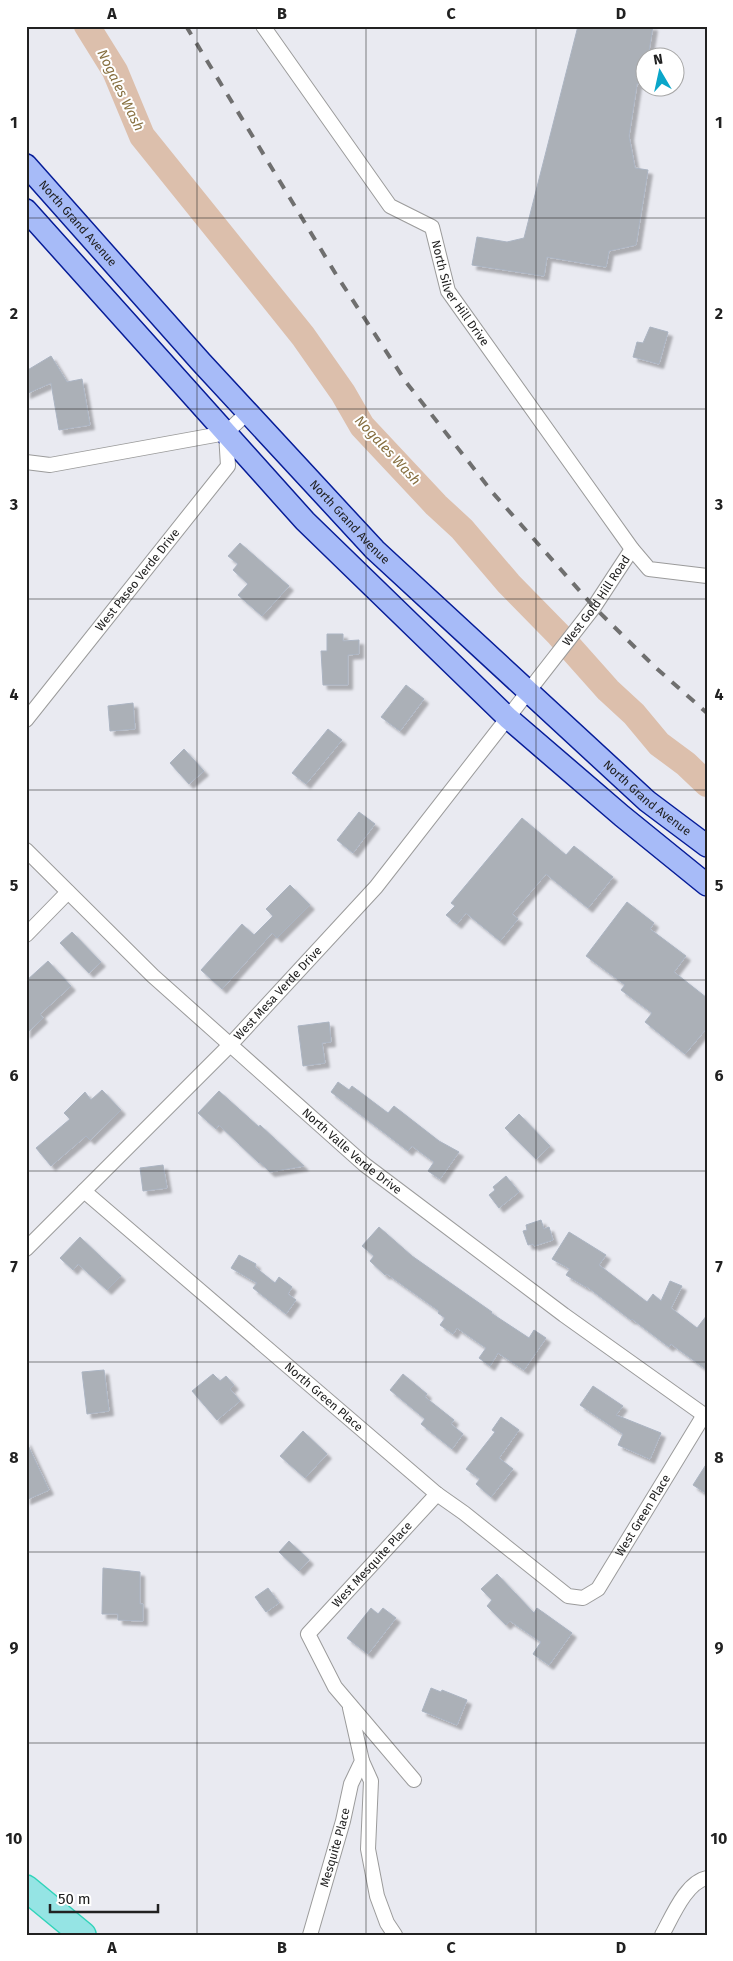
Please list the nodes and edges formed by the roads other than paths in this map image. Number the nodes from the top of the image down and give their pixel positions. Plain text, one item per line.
1 (263, 26) edge
2 (26, 165) edge
3 (26, 210) edge
4 (247, 413) junction
5 (226, 434) junction
6 (26, 462) edge
7 (632, 549) junction
8 (707, 576) edge
9 (528, 692) junction
10 (508, 718) junction
11 (26, 720) edge
12 (707, 846) edge
13 (26, 850) edge
14 (707, 885) edge
15 (68, 892) junction
16 (26, 935) edge
17 (230, 1045) junction
18 (84, 1191) junction
19 (26, 1249) edge
20 (706, 1416) edge
21 (437, 1494) junction
22 (568, 1596) joint
23 (308, 1634) joint
24 (349, 1704) junction
25 (362, 1761) junction
26 (414, 1780) dead end
27 (707, 1878) edge
28 (26, 1888) edge
29 (83, 1935) edge
30 (310, 1935) edge
31 (395, 1935) edge
32 (662, 1935) edge

1 - 7 street, North Silver Hill Drive
2 - 4 main road, North Grand Avenue
3 - 5 main road
4 - 5 street
4 - 9 main road, North Grand Avenue
5 - 6 street
5 - 10 main road
5 - 11 street, West Paseo Verde Drive
7 - 8 street, West Gold Hill Road
7 - 9 street, West Gold Hill Road
9 - 10 street, West Gold Hill Road
9 - 12 main road, North Grand Avenue
10 - 14 main road
10 - 17 street, West Mesa Verde Drive
13 - 15 street, North Valle Verde Drive
15 - 16 street
15 - 17 street, North Valle Verde Drive
17 - 18 street, West Mesa Verde Drive
17 - 20 street, North Valle Verde Drive
18 - 19 street, West Mesa Verde Drive
18 - 21 street, North Green Place
20 - 22 street, West Green Place
21 - 22 street, North Green Place
21 - 23 street, West Mesquite Place
23 - 24 street, Mesquite Place
24 - 25 street, Mesquite Place
24 - 26 street, Mesquite Place
25 - 30 street, Mesquite Place
25 - 31 street, Mesquite Place
27 - 32 street
28 - 29 highway

